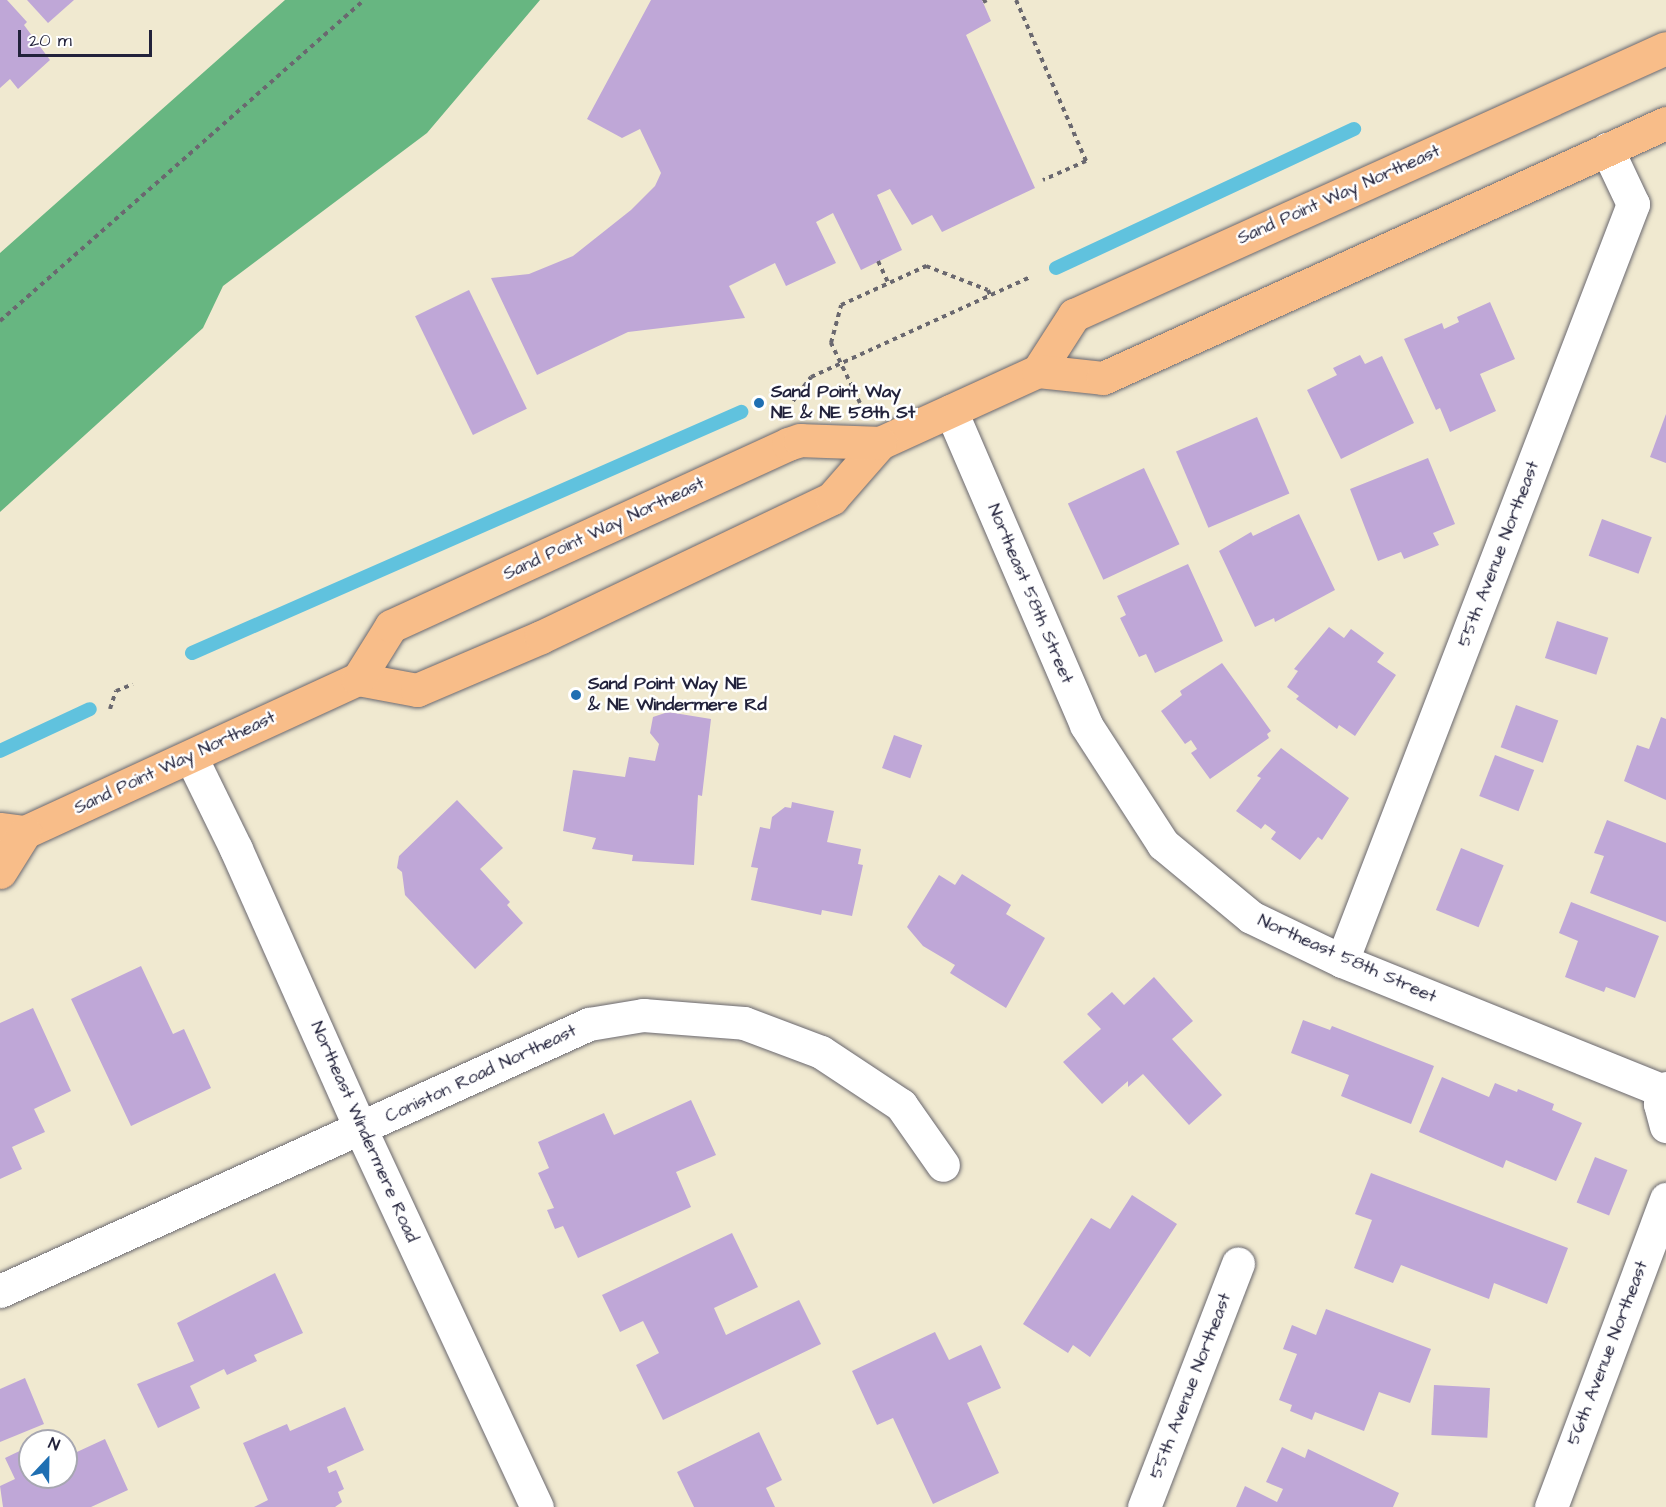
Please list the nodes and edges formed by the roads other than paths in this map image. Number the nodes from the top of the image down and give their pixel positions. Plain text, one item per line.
1 (1666, 48) edge
2 (1666, 123) edge
3 (1607, 149) junction
4 (1038, 371) junction
5 (951, 411) junction
6 (880, 442) junction
7 (358, 679) junction
8 (191, 758) junction
9 (12, 831) edge
10 (0, 872) edge
11 (1342, 961) junction
12 (1665, 1089) edge
13 (1666, 1126) edge
14 (361, 1130) junction
15 (944, 1166) dead end
16 (1666, 1199) edge
17 (1238, 1264) dead end
18 (0, 1291) edge
19 (537, 1507) edge
20 (1144, 1507) edge
21 (1551, 1507) edge

1 - 4 main road, Sand Point Way Northeast
2 - 3 main road
3 - 4 main road
3 - 11 street, 55th Avenue Northeast
4 - 5 main road, Sand Point Way Northeast
5 - 6 main road, Sand Point Way Northeast
5 - 11 street, Northeast 58th Street
6 - 7 main road, Sand Point Way Northeast
6 - 7 main road, Sand Point Way Northeast
7 - 8 main road, Sand Point Way Northeast
8 - 9 main road, Sand Point Way Northeast
8 - 14 street, Northeast Windermere Road
9 - 10 main road, Sand Point Way Northeast
11 - 12 street, Northeast 58th Street
12 - 13 street
14 - 15 street, Coniston Road Northeast
14 - 18 street, Coniston Road Northeast
14 - 19 street, Northeast Windermere Road
16 - 21 street, 56th Avenue Northeast
17 - 20 street, 55th Avenue Northeast

